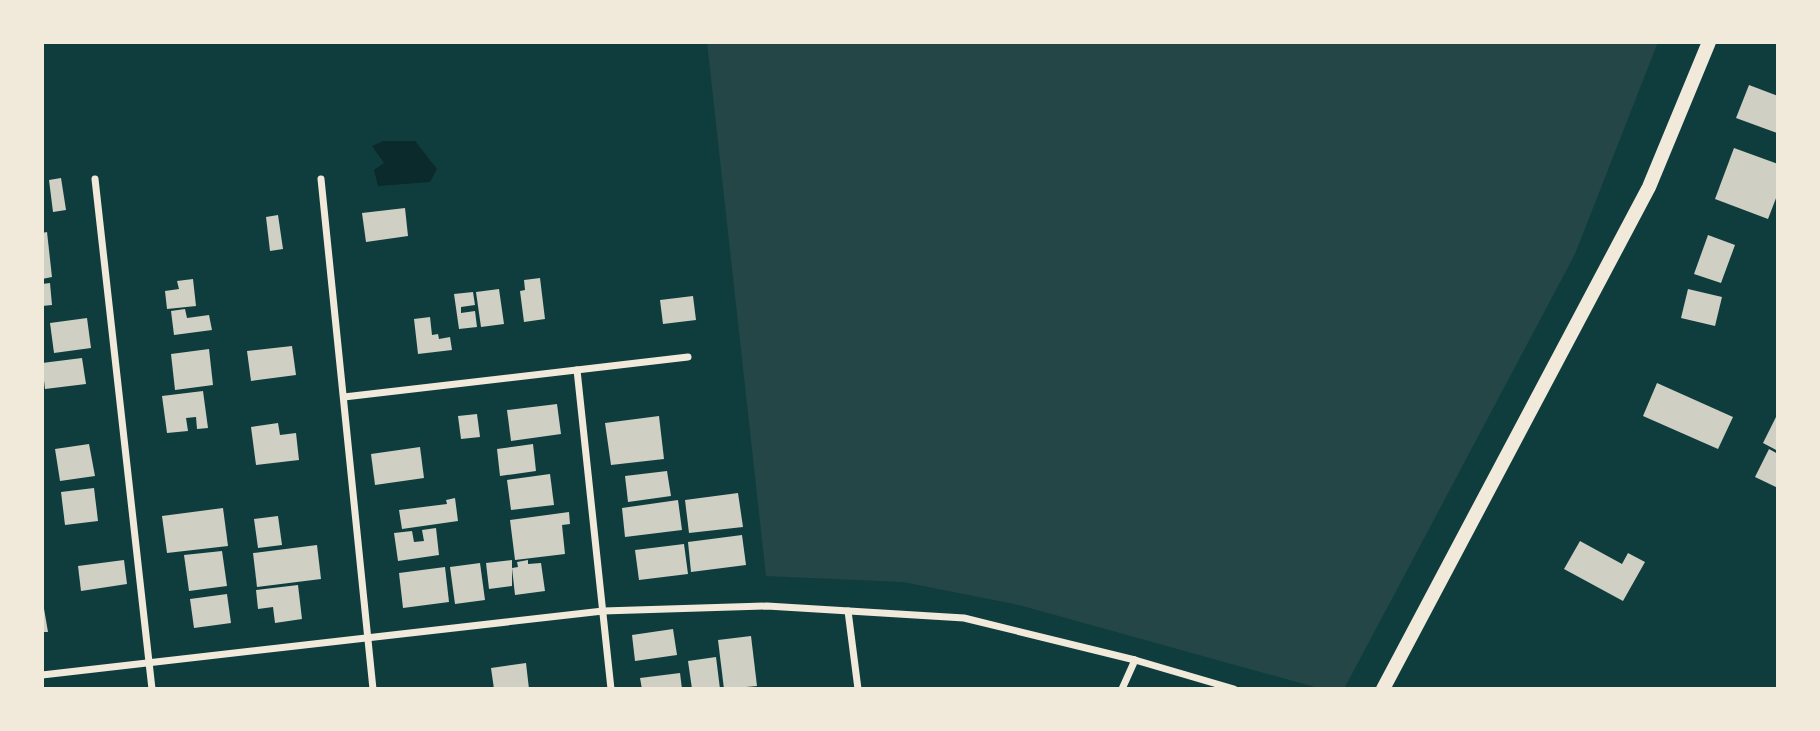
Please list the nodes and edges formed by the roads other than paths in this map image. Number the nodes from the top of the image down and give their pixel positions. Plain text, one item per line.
1 (1709, 42) edge
2 (95, 179) dead end
3 (321, 179) dead end
4 (688, 356) dead end
5 (577, 370) junction
6 (344, 397) junction
7 (603, 611) junction
8 (848, 611) junction
9 (368, 638) junction
10 (1135, 660) junction
11 (149, 663) junction
12 (42, 675) edge
13 (152, 689) edge
14 (373, 689) edge
15 (611, 689) edge
16 (858, 689) edge
17 (1122, 689) edge
18 (1234, 689) edge
19 (1383, 689) edge

1 - 19 main road
2 - 11 street
3 - 6 street
4 - 5 street
5 - 6 street
5 - 7 street
6 - 9 street
7 - 8 street
7 - 9 street
7 - 15 street
8 - 10 street
8 - 16 street
9 - 11 street
9 - 14 street
10 - 17 street
10 - 18 street
11 - 12 street
11 - 13 street

